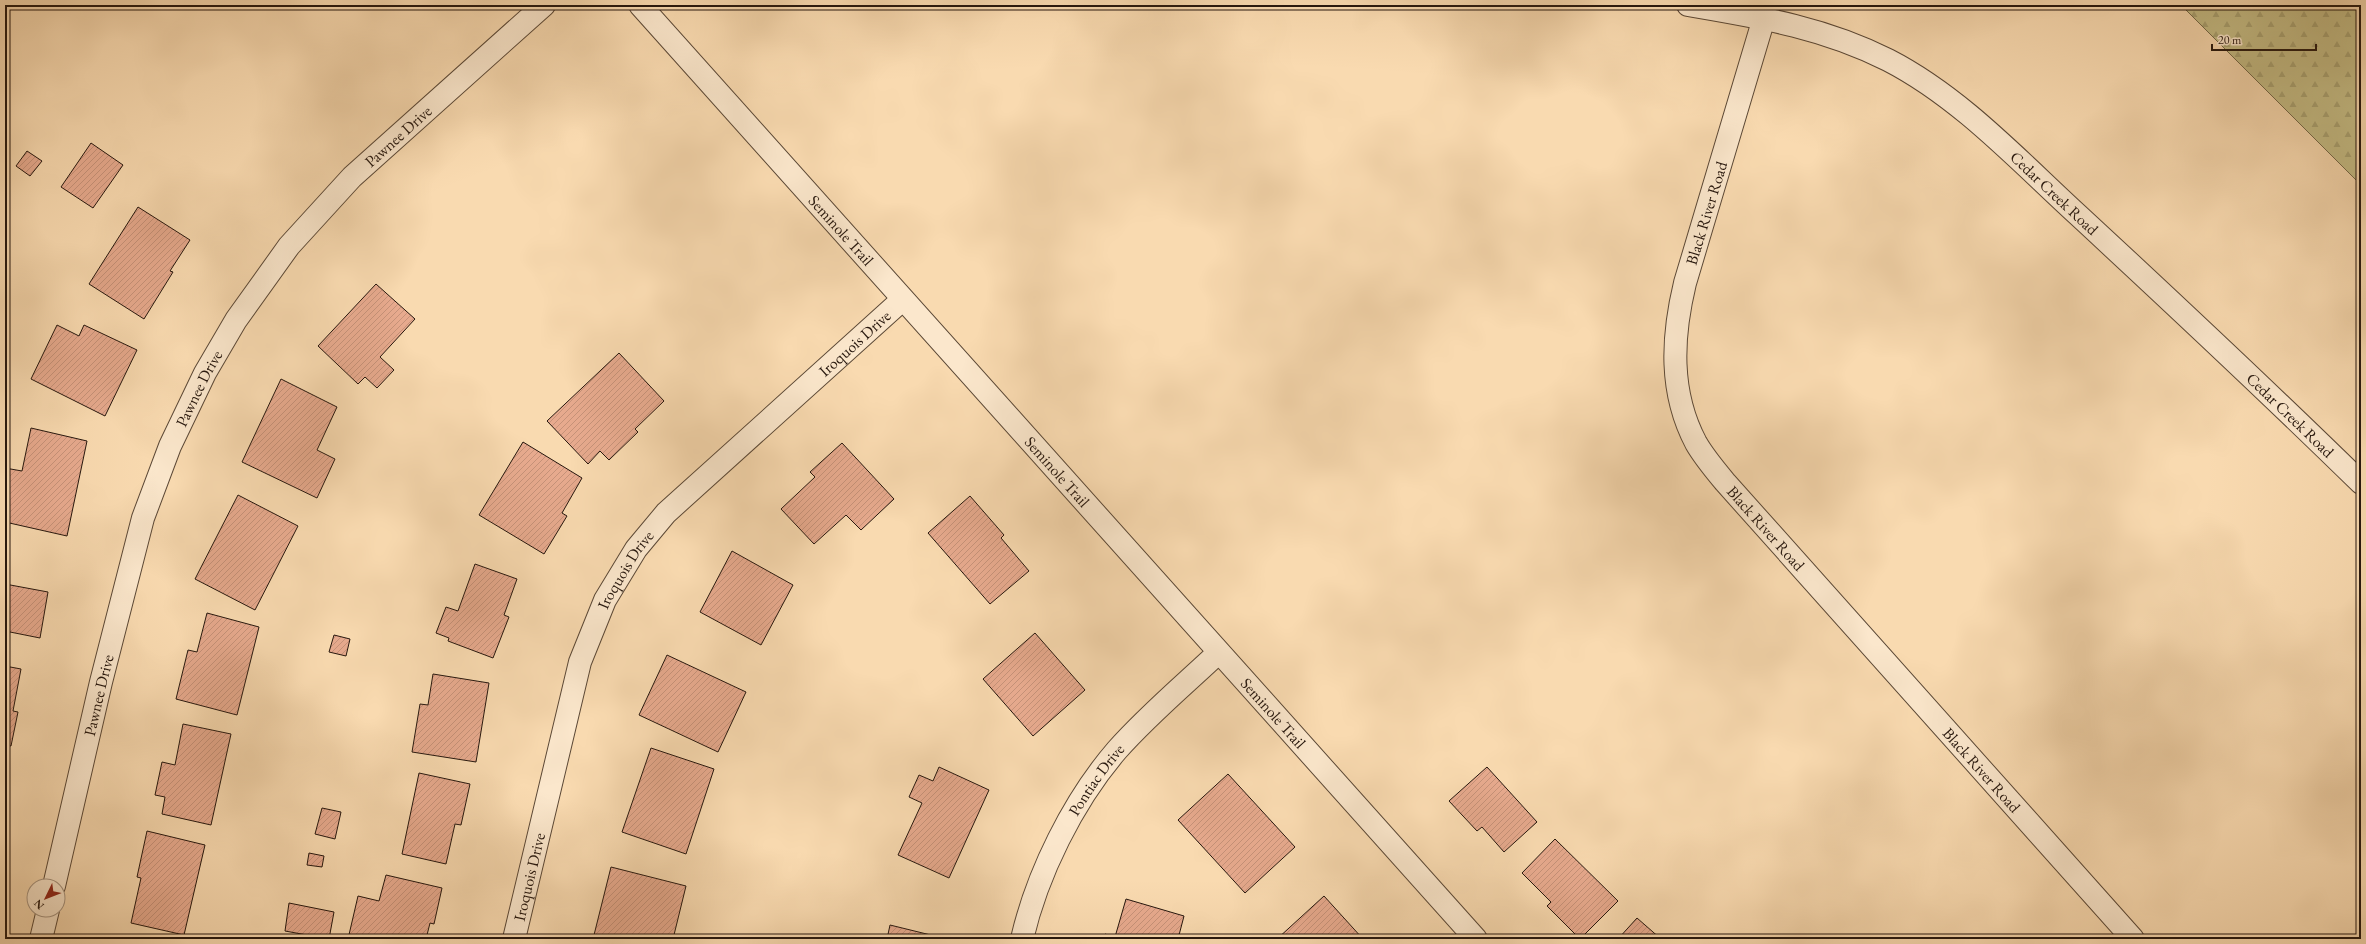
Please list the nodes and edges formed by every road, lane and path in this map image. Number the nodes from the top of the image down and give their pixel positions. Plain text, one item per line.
1 (544, 5) edge
2 (640, 5) edge
3 (1688, 5) edge
4 (1764, 18) junction
5 (902, 300) junction
6 (2361, 484) edge
7 (1218, 653) junction
8 (56, 878) edge
9 (46, 918) edge
10 (41, 939) edge
11 (514, 939) edge
12 (1022, 939) edge
13 (1476, 939) edge
14 (2133, 939) edge

1 - 8 street, Pawnee Drive
2 - 5 street, Seminole Trail
3 - 4 street, Cedar Creek Road
4 - 6 street, Cedar Creek Road
4 - 14 street, Black River Road
5 - 7 street, Seminole Trail
5 - 11 street, Iroquois Drive
7 - 12 street, Pontiac Drive
7 - 13 street, Seminole Trail
9 - 10 street

